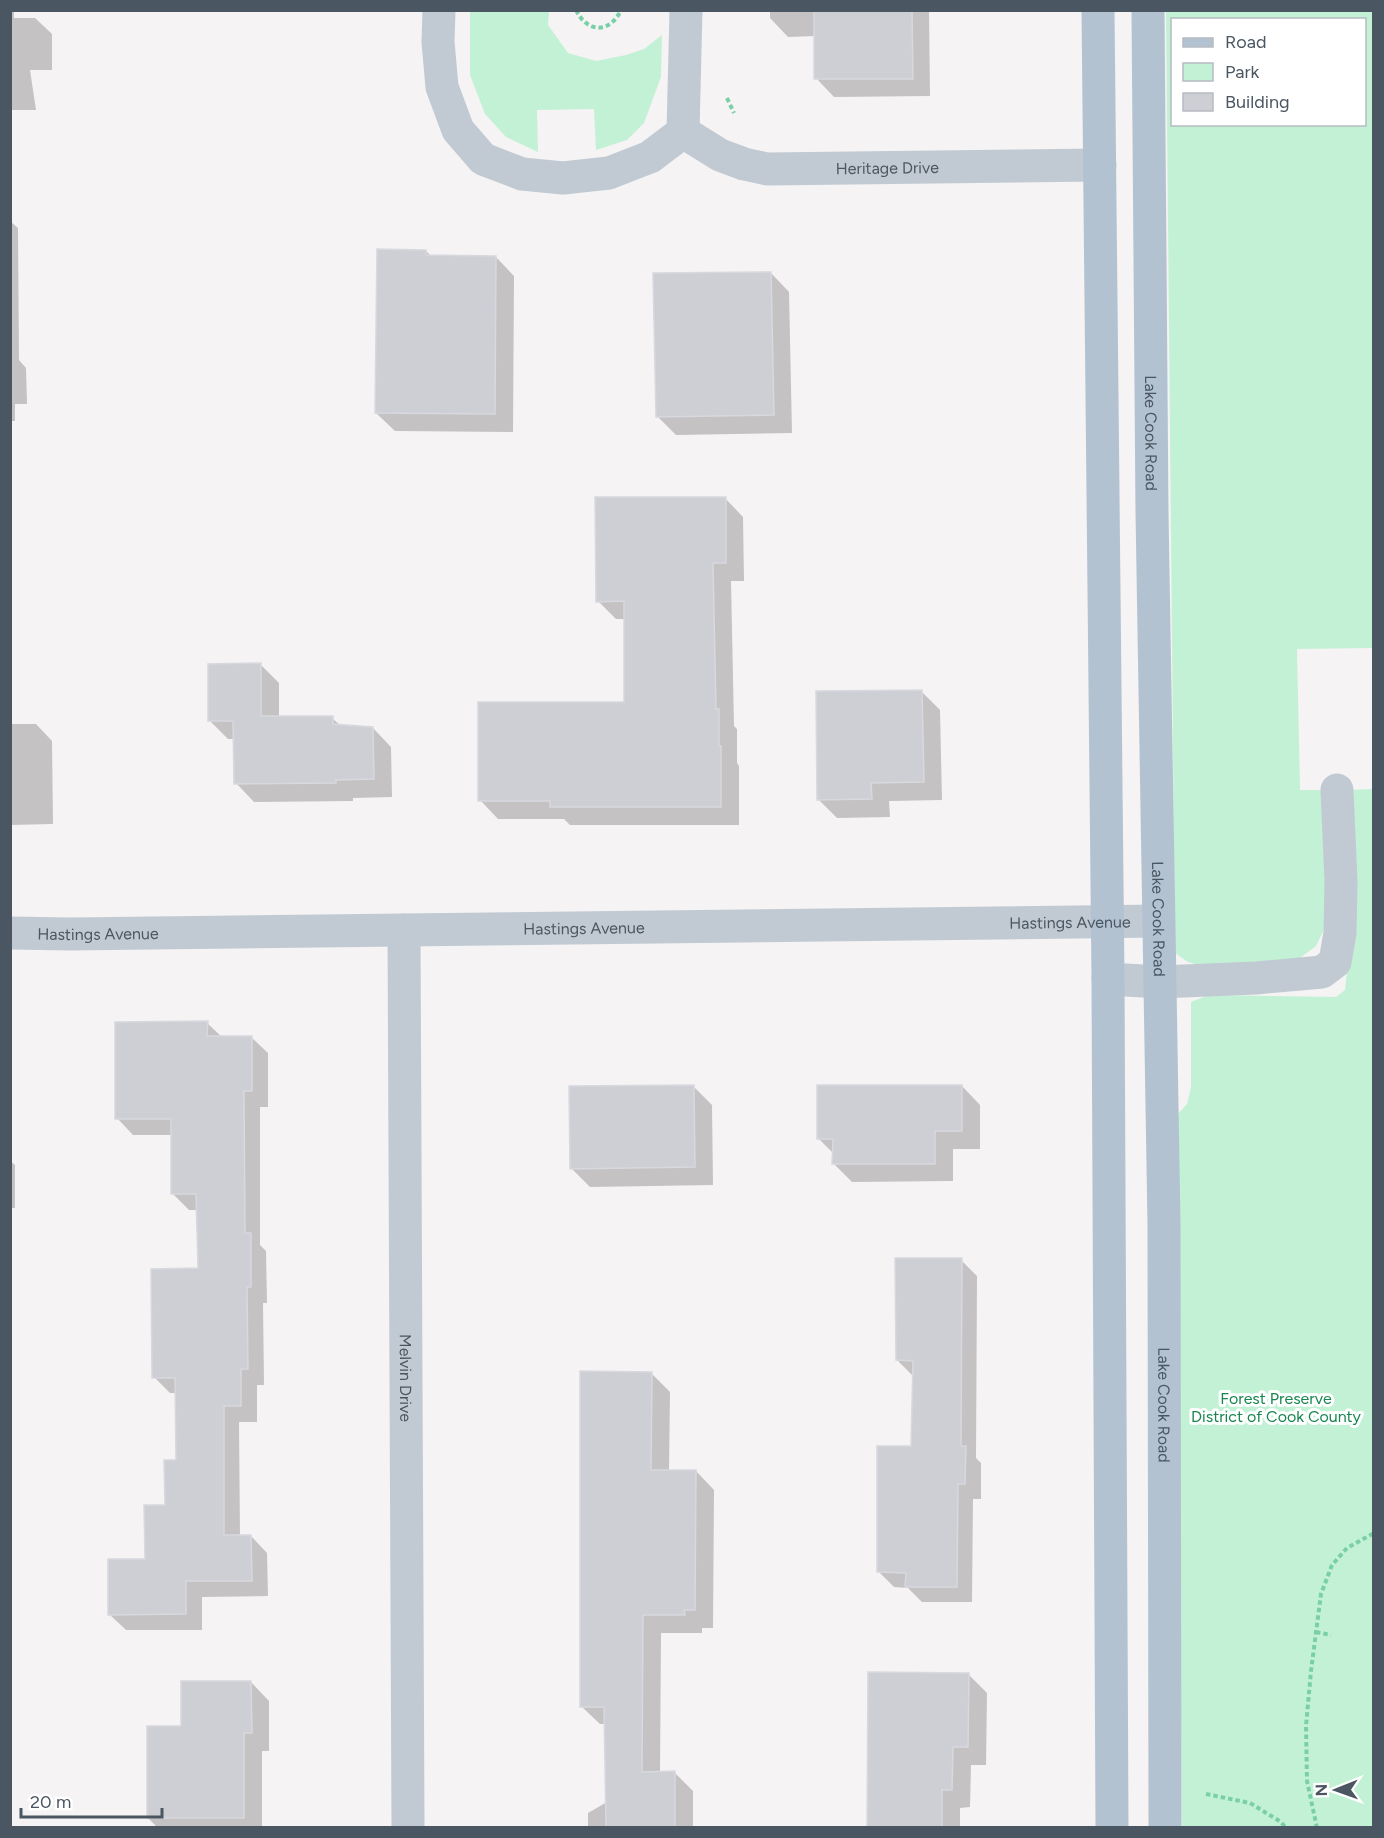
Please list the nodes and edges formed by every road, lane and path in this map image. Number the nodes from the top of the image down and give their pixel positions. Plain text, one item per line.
1 (438, 10) edge
2 (576, 10) edge
3 (621, 10) edge
4 (686, 10) edge
5 (1098, 10) edge
6 (1148, 10) edge
7 (725, 92) dead end
8 (735, 114) dead end
9 (683, 132) junction
10 (1100, 165) junction
11 (1337, 790) dead end
12 (1107, 921) junction
13 (1158, 921) junction
14 (404, 930) junction
15 (10, 933) edge
16 (1108, 979) junction
17 (1160, 982) junction
18 (1374, 1533) edge
19 (1316, 1632) junction
20 (1331, 1635) dead end
21 (1164, 1794) junction
22 (408, 1827) edge
23 (1112, 1827) edge
24 (1165, 1827) edge
25 (1286, 1827) edge
26 (1317, 1827) edge

1 - 9 street
2 - 3 path
4 - 9 street
5 - 10 main road
6 - 13 main road, Lake Cook Road
7 - 8 path
9 - 10 street, Heritage Drive
10 - 12 main road
11 - 17 street
12 - 13 street, Hastings Avenue
12 - 14 street, Hastings Avenue
12 - 16 main road
13 - 17 main road, Lake Cook Road
14 - 15 street, Hastings Avenue
14 - 22 street, Melvin Drive
16 - 17 street
16 - 23 main road
17 - 21 main road, Lake Cook Road
18 - 19 path
19 - 20 path
19 - 26 path
21 - 24 main road, Lake Cook Road
21 - 25 path

